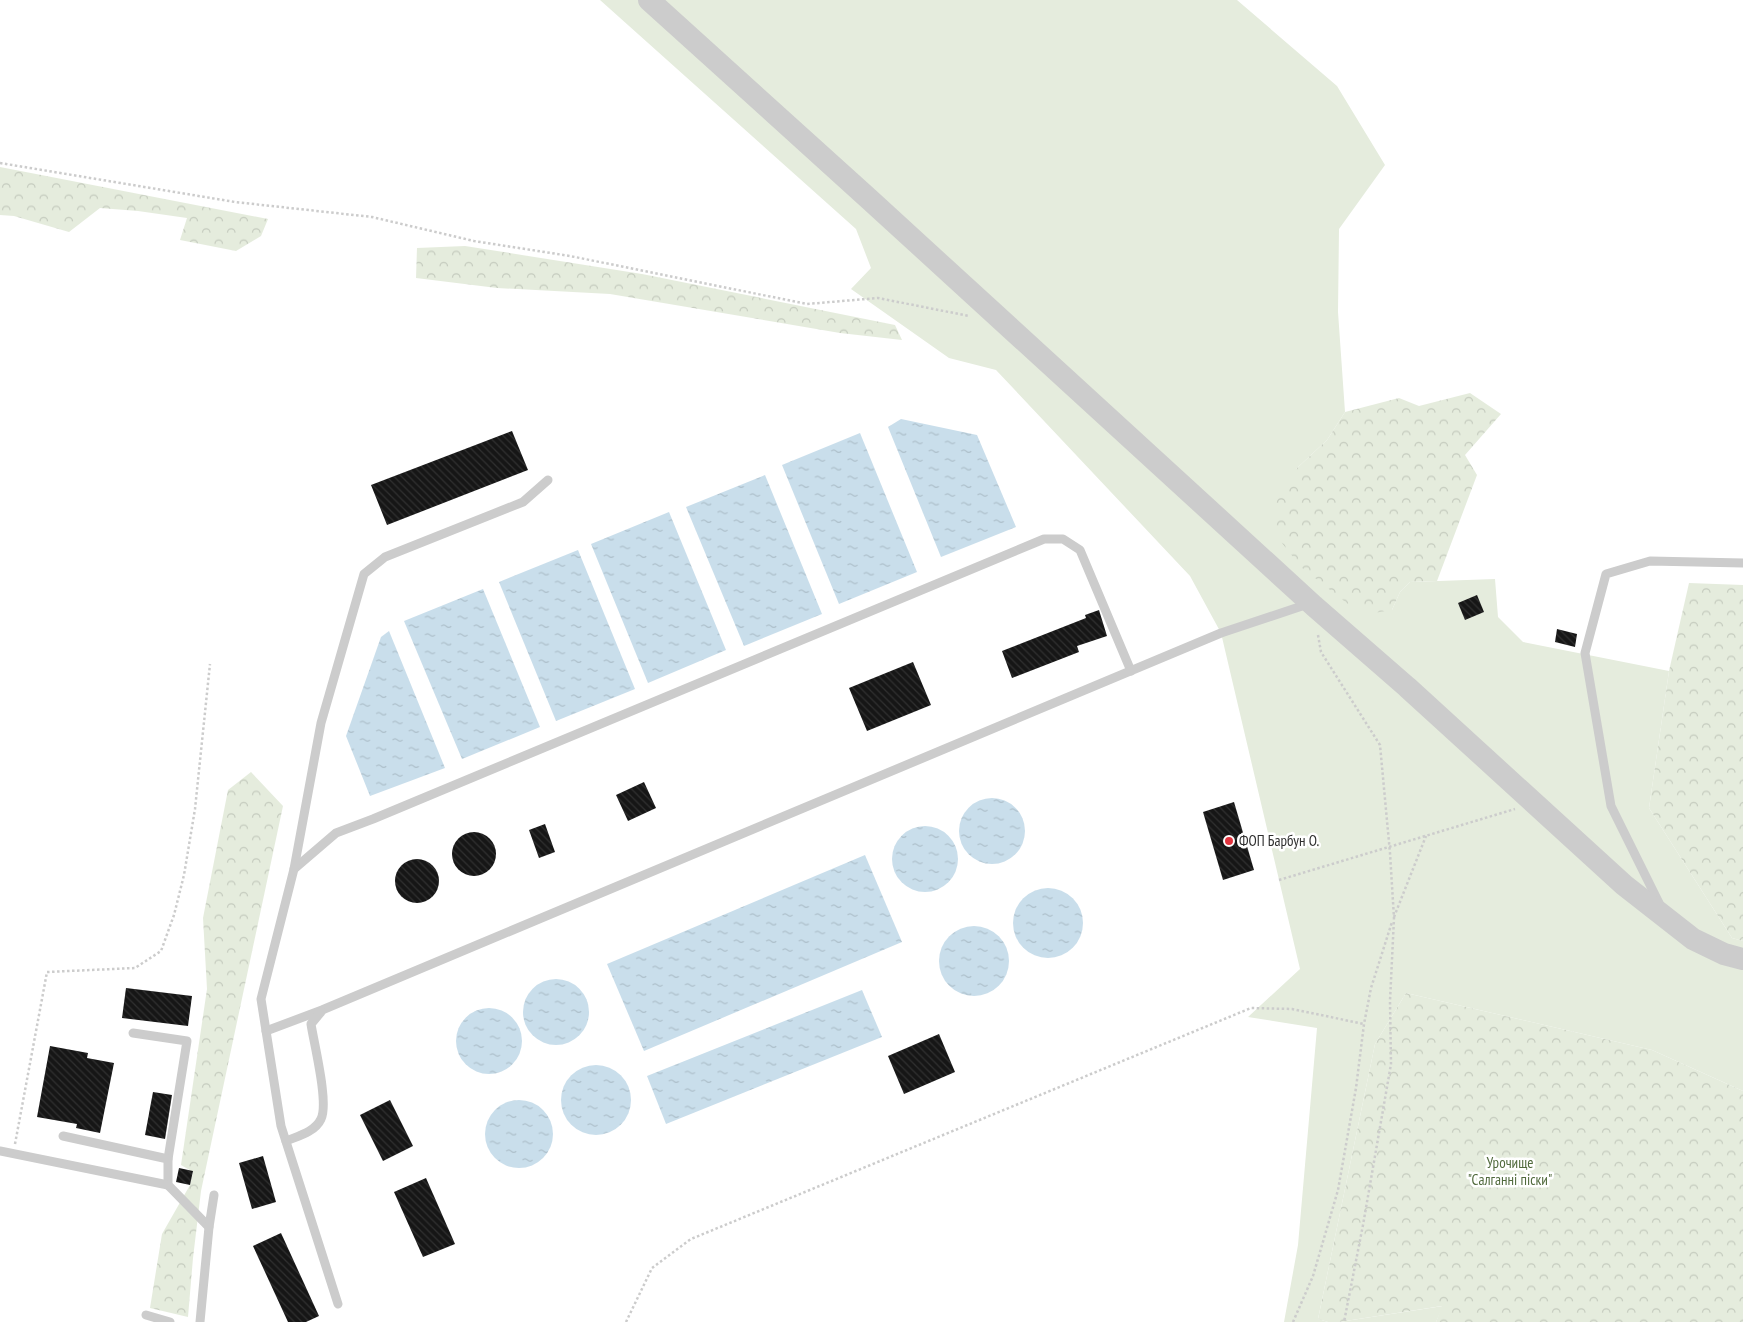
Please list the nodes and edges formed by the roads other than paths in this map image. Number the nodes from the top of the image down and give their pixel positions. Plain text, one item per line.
1 (649, 0) edge
2 (548, 480) dead end
3 (1743, 563) edge
4 (1311, 603) junction
5 (1131, 671) junction
6 (294, 869) junction
7 (1667, 919) junction
8 (1743, 959) edge
9 (322, 1010) junction
10 (266, 1030) junction
11 (133, 1032) dead end
12 (63, 1136) dead end
13 (286, 1140) junction
14 (0, 1152) edge
15 (168, 1159) junction
16 (168, 1185) junction
17 (214, 1195) dead end
18 (209, 1227) junction
19 (338, 1304) dead end
20 (146, 1315) dead end
21 (170, 1322) edge
22 (200, 1322) edge

1 - 4 street
2 - 6 lane
3 - 7 lane
4 - 5 lane
4 - 7 street
5 - 6 lane
5 - 9 lane
6 - 10 lane
7 - 8 street
9 - 10 lane
9 - 13 lane
10 - 13 lane
11 - 15 lane
12 - 15 lane
13 - 19 lane
14 - 16 lane
15 - 16 lane
16 - 18 lane
17 - 18 lane
18 - 22 lane
20 - 21 lane

